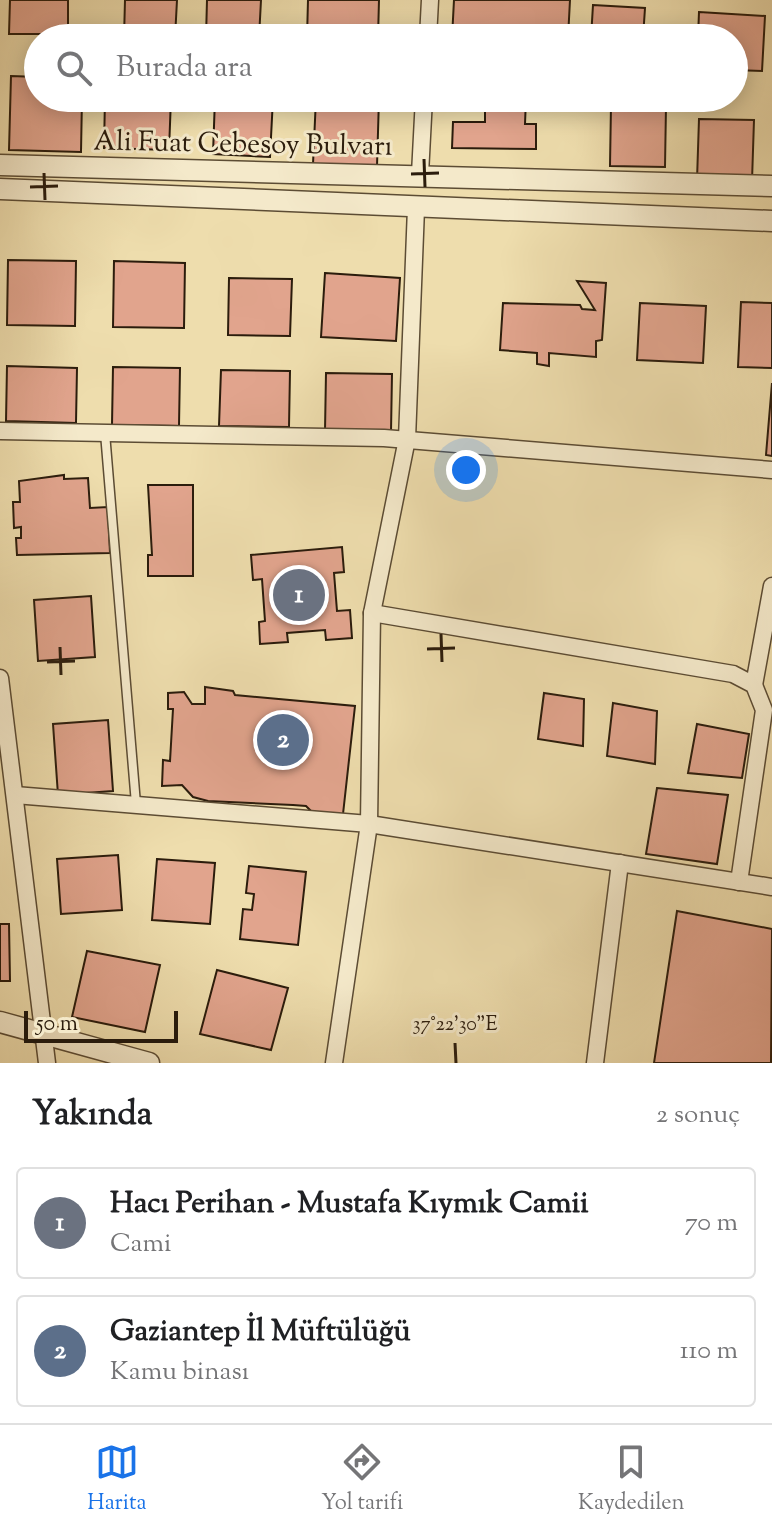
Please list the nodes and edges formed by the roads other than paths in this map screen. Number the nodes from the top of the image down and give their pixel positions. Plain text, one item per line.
1 (430, 0) edge
2 (429, 24) edge
3 (423, 112) edge
4 (0, 165) edge
5 (420, 174) junction
6 (772, 186) edge
7 (0, 189) edge
8 (416, 208) junction
9 (772, 221) edge
10 (0, 431) edge
11 (105, 433) junction
12 (407, 439) junction
13 (772, 470) edge
14 (772, 591) edge
15 (372, 613) junction
16 (0, 678) edge
17 (754, 685) junction
18 (15, 795) junction
19 (136, 804) junction
20 (369, 824) junction
21 (620, 863) junction
22 (739, 882) junction
23 (772, 887) edge
24 (0, 1022) edge
25 (45, 1034) junction
26 (47, 1063) edge
27 (149, 1063) edge
28 (334, 1063) edge
29 (595, 1063) edge

1 - 2 street
3 - 5 street
4 - 5 street, Ali Fuat Cebesoy Bulvarı
5 - 6 street, Ali Fuat Cebesoy Bulvarı
7 - 8 street
8 - 9 street
8 - 12 street
10 - 11 street
11 - 12 street
11 - 19 lane
12 - 13 street
12 - 15 street
14 - 17 street
15 - 17 street
15 - 20 street
16 - 18 street
17 - 22 street
18 - 19 street
18 - 25 street
19 - 20 street
20 - 21 street
20 - 28 street
21 - 22 street
21 - 29 street
22 - 23 street
24 - 25 street
25 - 26 street
25 - 27 street

